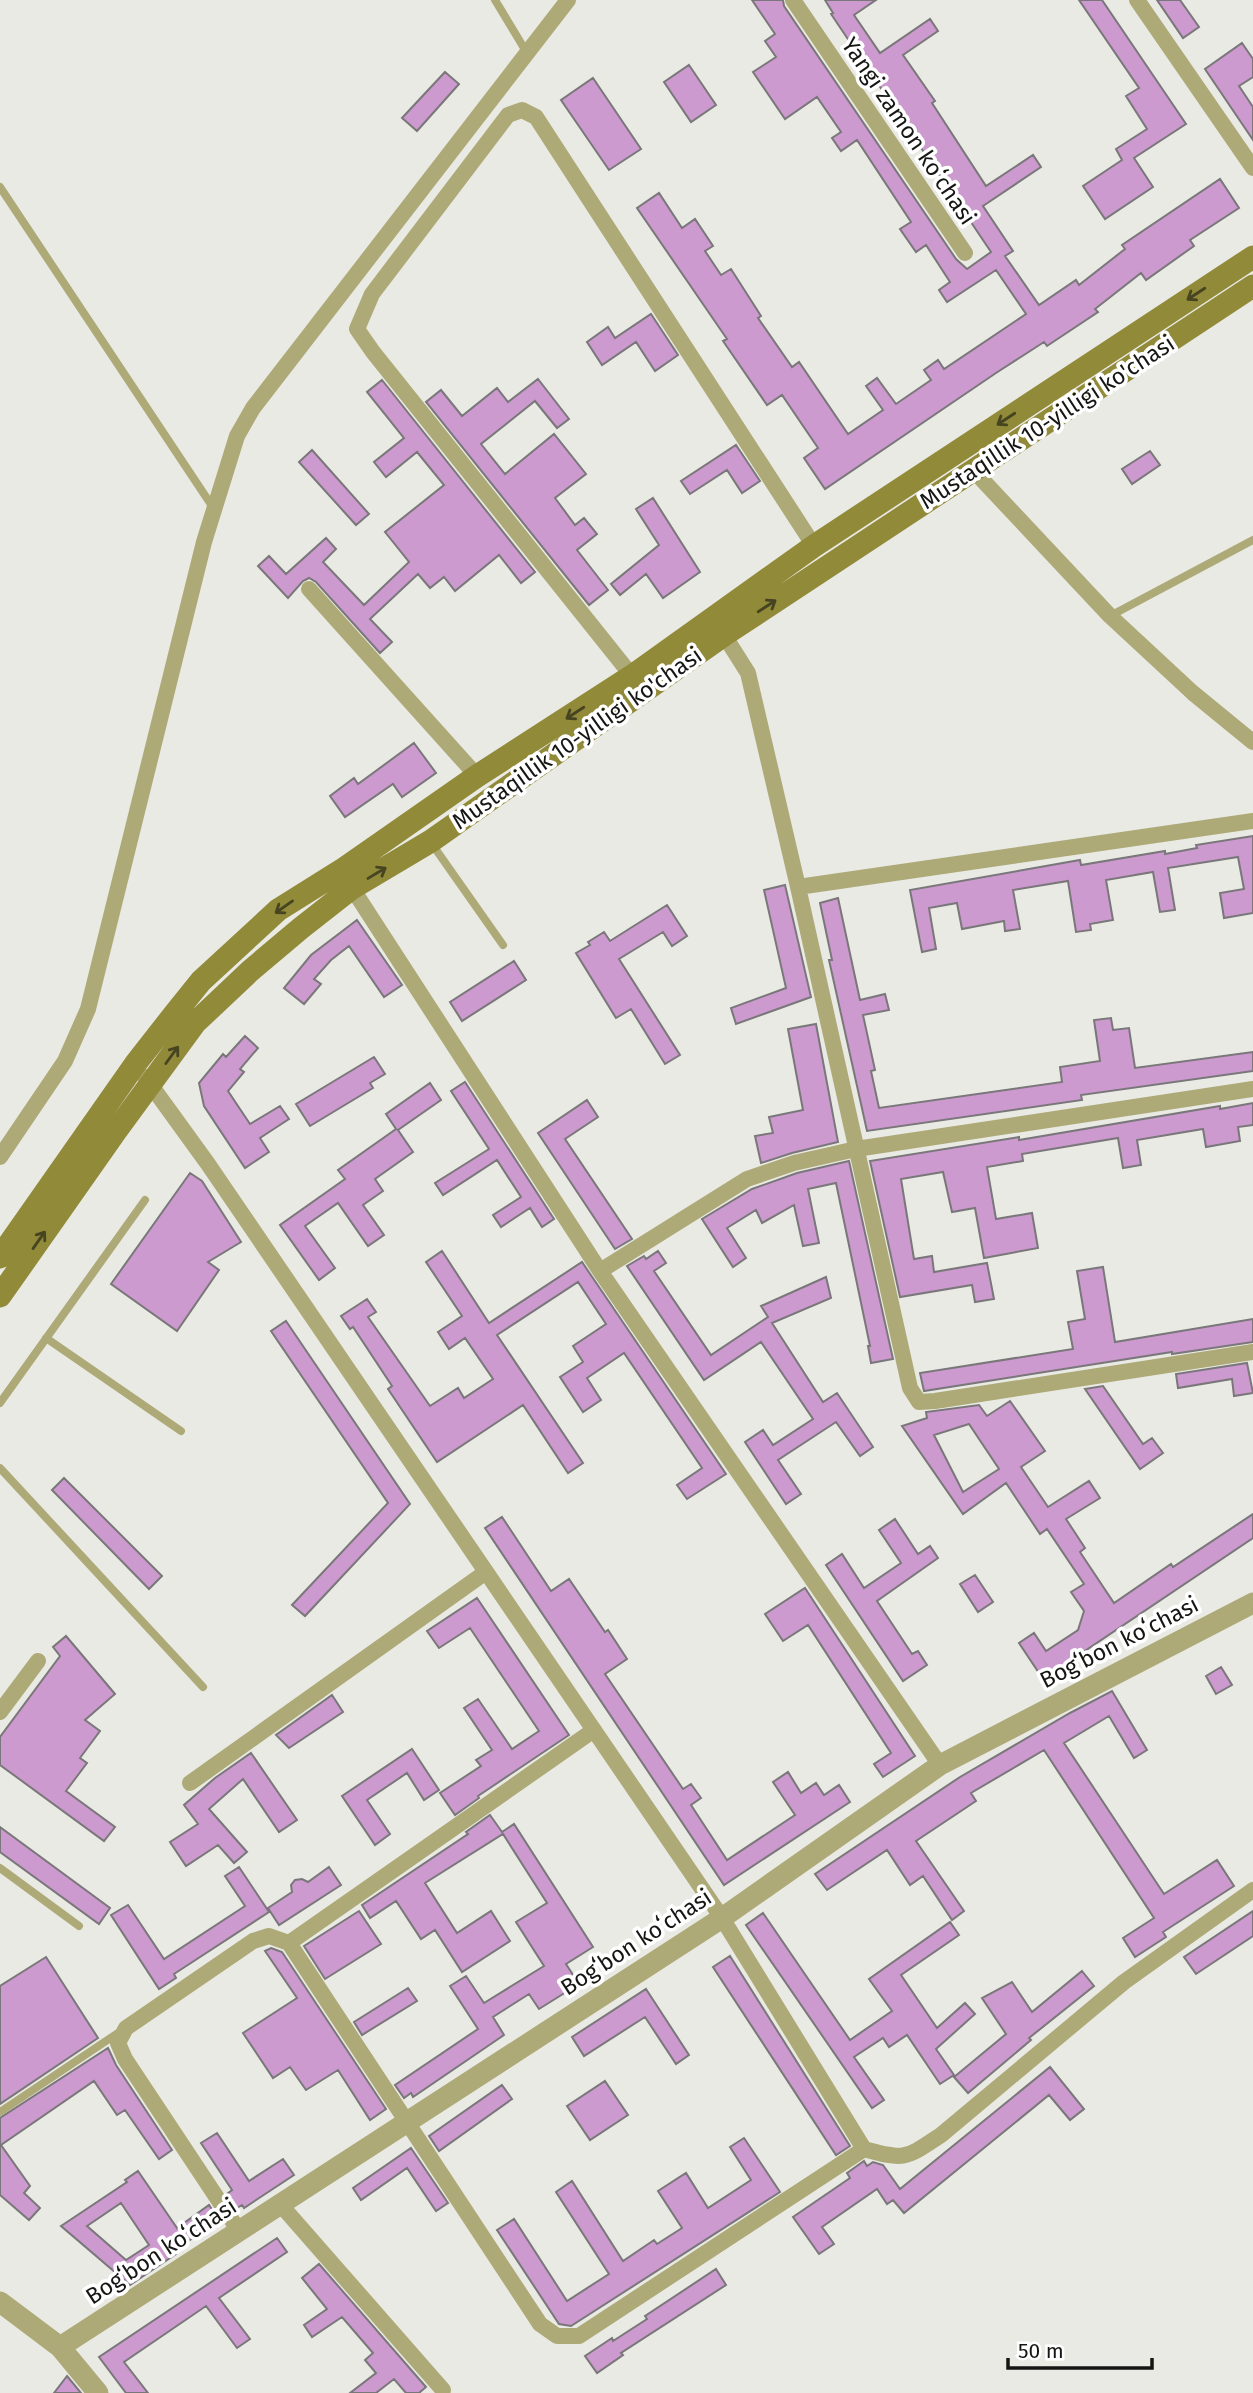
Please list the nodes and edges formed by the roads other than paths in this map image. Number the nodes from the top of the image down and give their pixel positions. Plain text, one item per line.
1 (495, 0) edge
2 (568, 0) edge
3 (793, 0) edge
4 (1137, 0) edge
5 (527, 53) junction
6 (1253, 169) edge
7 (0, 187) edge
8 (965, 253) dead end
9 (1253, 257) edge
10 (1253, 286) edge
11 (974, 471) junction
12 (214, 509) junction
13 (1253, 540) edge
14 (814, 546) junction
15 (309, 589) dead end
16 (1110, 616) junction
17 (724, 635) junction
18 (632, 676) junction
19 (1253, 742) edge
20 (477, 776) junction
21 (1253, 821) edge
22 (431, 841) junction
23 (798, 887) junction
24 (352, 888) junction
25 (503, 945) dead end
26 (136, 1063) junction
27 (150, 1084) junction
28 (1253, 1089) edge
29 (856, 1149) junction
30 (0, 1157) edge
31 (145, 1200) dead end
32 (0, 1257) edge
33 (600, 1270) junction
34 (0, 1296) edge
35 (46, 1338) junction
36 (1253, 1352) edge
37 (0, 1403) edge
38 (181, 1431) dead end
39 (0, 1468) edge
40 (486, 1572) junction
41 (1253, 1603) edge
42 (38, 1661) dead end
43 (203, 1687) dead end
44 (0, 1712) edge
45 (594, 1730) junction
46 (940, 1765) junction
47 (190, 1783) dead end
48 (0, 1868) edge
49 (1253, 1890) edge
50 (722, 1918) junction
51 (79, 1926) dead end
52 (289, 1943) junction
53 (127, 2028) junction
54 (0, 2112) edge
55 (407, 2122) junction
56 (864, 2149) junction
57 (280, 2204) junction
58 (239, 2231) junction
59 (0, 2302) edge
60 (61, 2347) junction
61 (443, 2389) dead end
62 (99, 2393) edge

1 - 5 lane
2 - 5 street
3 - 8 street, Yangi zamon koʻchasi
4 - 6 street
5 - 12 street
7 - 12 lane
9 -> 14 main road, Mustaqillik 10-yilligi ko'chasi
10 - 11 main road, Mustaqillik 10-yilligi ko'chasi
11 - 16 street
17 -> 11 main road, Mustaqillik 10-yilligi ko'chasi
12 - 30 street
13 - 16 lane
14 - 18 main road, Mustaqillik 10-yilligi ko'chasi
14 - 18 street
15 - 20 street
16 - 19 street
17 - 22 main road, Mustaqillik 10-yilligi ko'chasi
17 - 23 street
18 -> 20 main road, Mustaqillik 10-yilligi ko'chasi
20 -> 26 main road, Mustaqillik 10-yilligi ko'chasi
21 - 23 street
24 -> 22 main road, Mustaqillik 10-yilligi ko'chasi
22 - 25 lane
23 - 29 street
27 -> 24 main road, Mustaqillik 10-yilligi ko'chasi
24 - 33 street
26 - 27 street
26 - 32 main road, Mustaqillik 10-yilligi ko'chasi
34 -> 27 main road, Mustaqillik 10-yilligi ko'chasi
27 - 40 street
28 - 29 street
29 - 33 street
29 - 36 street
31 - 35 lane
33 - 46 street
35 - 37 lane
35 - 38 lane
39 - 43 lane
40 - 45 street
40 - 47 street
41 - 46 street, Bogʻbon koʻchasi
42 - 44 street
45 - 50 street
45 - 52 street
46 - 50 street, Bogʻbon koʻchasi
48 - 51 lane
49 - 56 street
50 - 55 street, Bogʻbon koʻchasi
50 - 56 street
52 - 53 street
52 - 55 street
53 - 54 lane
53 - 58 street
55 - 56 street
55 - 57 street, Bogʻbon koʻchasi
57 - 58 street, Bogʻbon koʻchasi
57 - 61 street
58 - 60 street, Bogʻbon koʻchasi
59 - 60 street
60 - 62 street

